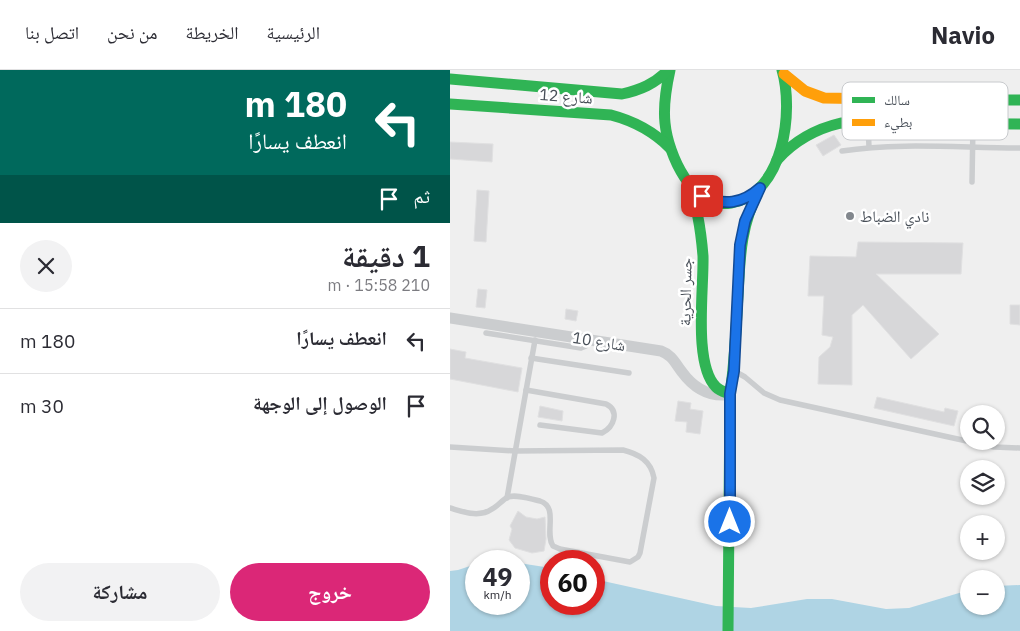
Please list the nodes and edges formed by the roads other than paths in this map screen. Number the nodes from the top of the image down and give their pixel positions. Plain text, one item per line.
1 (669, 70) edge
2 (783, 72) edge
3 (456, 76) edge
4 (842, 99) edge
5 (450, 104) edge
6 (842, 123) edge
7 (868, 140) edge
8 (972, 140) edge
9 (869, 147) junction
10 (670, 148) junction
11 (972, 148) junction
12 (1020, 148) edge
13 (842, 151) dead end
14 (776, 162) junction
15 (688, 181) junction
16 (972, 182) dead end
17 (760, 188) junction
18 (450, 318) edge
19 (486, 333) dead end
20 (590, 339) junction
21 (535, 340) junction
22 (532, 358) junction
23 (734, 371) junction
24 (629, 373) dead end
25 (526, 390) junction
26 (730, 394) junction
27 (540, 425) dead end
28 (450, 447) edge
29 (1020, 448) edge
30 (514, 451) junction
31 (507, 498) junction
32 (450, 508) edge
33 (728, 631) edge

1 - 3 main road, شارع 12
1 - 10 main road
2 - 4 main road
2 - 14 main road
5 - 10 main road, شارع 12
6 - 14 main road
7 - 9 lane
8 - 11 lane
9 - 11 lane
9 - 13 lane
10 - 15 main road
11 - 12 lane
11 - 16 lane
14 - 17 main road
15 - 17 main road
15 - 26 main road, جسر الحرية
17 - 23 main road
18 - 20 street, شارع 10
19 - 21 lane
20 - 21 lane
20 - 26 street, شارع 10
21 - 22 lane
22 - 24 lane
22 - 25 lane
23 - 26 main road
23 - 29 lane
25 - 27 lane
25 - 30 lane
26 - 33 main road
28 - 30 lane
30 - 31 lane
30 - 31 lane
31 - 32 lane

